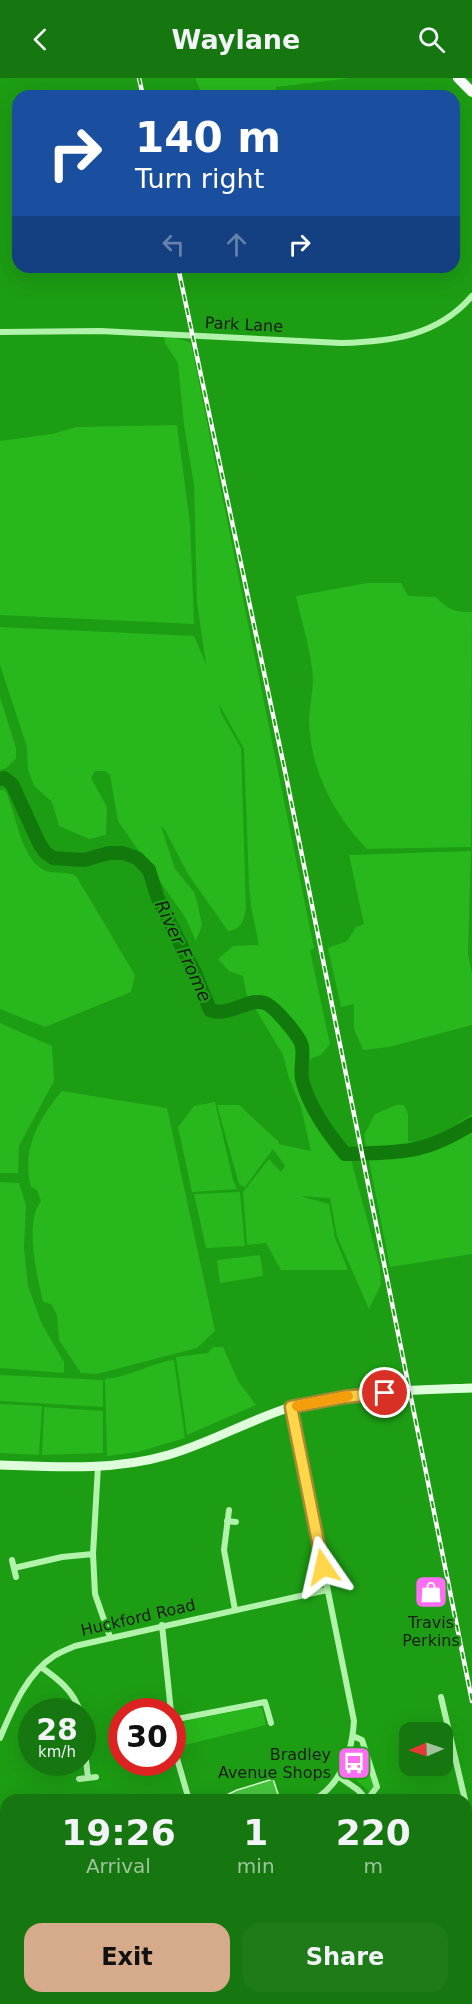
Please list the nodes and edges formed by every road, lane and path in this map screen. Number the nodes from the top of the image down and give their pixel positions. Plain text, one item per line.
1 (458, 78) edge
2 (472, 92) edge
3 (472, 296) edge
4 (0, 332) edge
5 (472, 1388) edge
6 (291, 1407) junction
7 (0, 1465) edge
8 (98, 1466) junction
9 (229, 1510) dead end
10 (227, 1521) junction
11 (236, 1522) dead end
12 (93, 1554) junction
13 (12, 1560) dead end
14 (14, 1568) junction
15 (16, 1577) dead end
16 (327, 1590) junction
17 (235, 1610) junction
18 (162, 1625) junction
19 (110, 1637) junction
20 (42, 1667) junction
21 (441, 1697) dead end
22 (74, 1698) edge
23 (170, 1698) edge
24 (186, 1719) edge
25 (271, 1724) dead end
26 (353, 1736) junction
27 (0, 1738) edge
28 (182, 1776) edge
29 (338, 1776) junction
30 (96, 1777) dead end
31 (88, 1778) joint
32 (79, 1779) dead end
33 (187, 1794) edge
34 (323, 1794) edge
35 (362, 1794) edge
36 (372, 1794) edge
37 (464, 1794) edge

1 - 2 main road
3 - 4 street, Park Lane
5 - 6 street
6 - 8 street
6 - 16 street
7 - 8 street
8 - 12 street
9 - 10 street
10 - 11 street
10 - 17 street
12 - 14 street
12 - 19 street
13 - 14 street
14 - 15 street
16 - 17 street, Huckford Road
16 - 26 street
17 - 18 street, Huckford Road
18 - 19 street, Huckford Road
18 - 23 street
19 - 20 street, Huckford Road
20 - 22 street
20 - 27 street, Huckford Road
21 - 37 street
24 - 25 street
26 - 29 street
26 - 36 street
28 - 33 street
29 - 34 street
29 - 35 street
30 - 31 street
31 - 32 street

